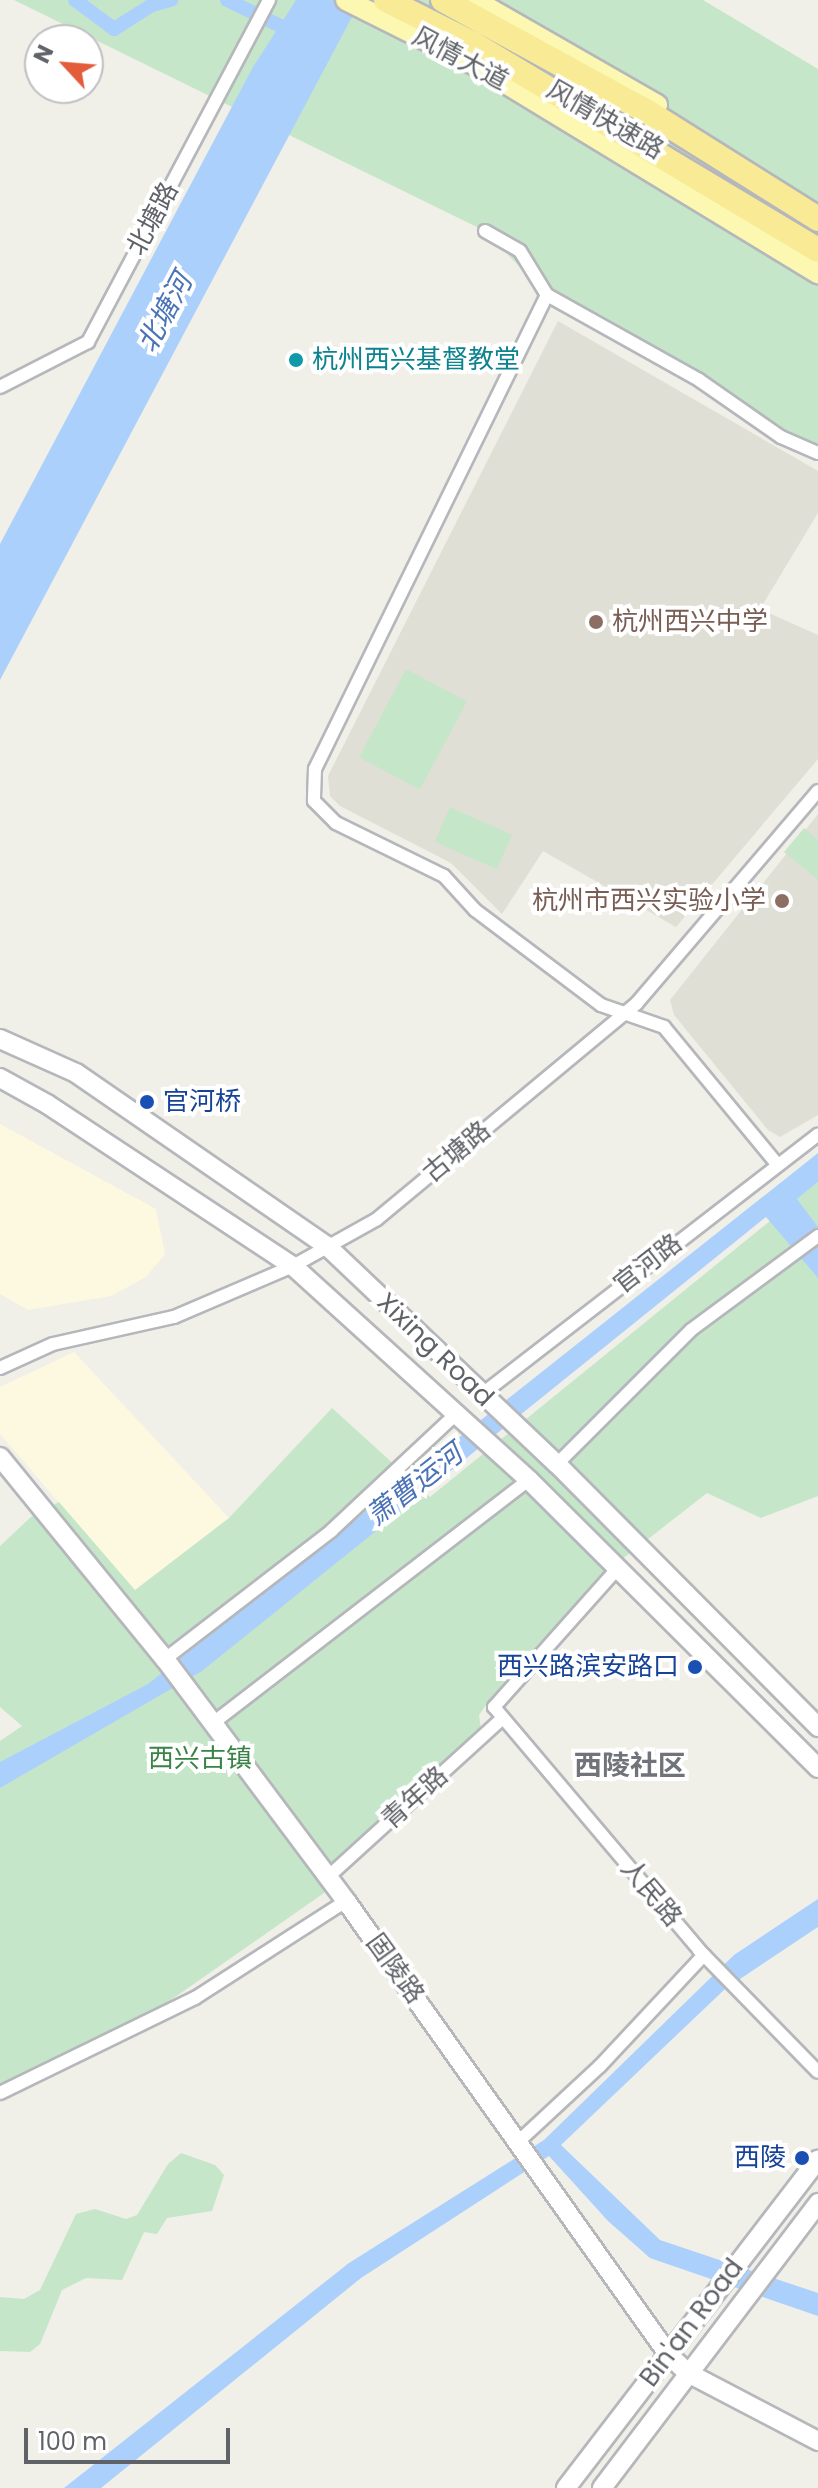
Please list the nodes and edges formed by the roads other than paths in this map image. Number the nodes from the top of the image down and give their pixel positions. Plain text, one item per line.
1 (346, 0) edge
2 (386, 0) edge
3 (443, 0) edge
4 (474, 0) edge
5 (267, 4) edge
6 (818, 209) edge
7 (818, 219) edge
8 (485, 231) dead end
9 (818, 250) edge
10 (818, 273) edge
11 (547, 295) junction
12 (0, 387) edge
13 (818, 453) edge
14 (818, 791) edge
15 (625, 1011) junction
16 (0, 1039) edge
17 (0, 1078) edge
18 (818, 1135) edge
19 (776, 1163) junction
20 (818, 1236) edge
21 (327, 1246) junction
22 (293, 1266) junction
23 (0, 1368) edge
24 (484, 1398) junction
25 (459, 1417) junction
26 (0, 1457) edge
27 (557, 1464) junction
28 (529, 1480) junction
29 (617, 1569) junction
30 (167, 1661) junction
31 (503, 1718) junction
32 (213, 1723) junction
33 (818, 1727) edge
34 (818, 1768) edge
35 (328, 1877) junction
36 (346, 1901) junction
37 (704, 1955) junction
38 (818, 2072) edge
39 (0, 2093) edge
40 (519, 2141) junction
41 (818, 2159) edge
42 (818, 2203) edge
43 (668, 2354) junction
44 (688, 2373) junction
45 (810, 2437) edge
46 (566, 2488) edge
47 (602, 2488) edge

1 - 10 main road, 风情大道
2 - 9 highway, 风情快速路
3 - 7 highway, 风情快速路
4 - 6 main road
5 - 12 street, 北塘路
8 - 11 street
11 - 13 street
11 - 15 street
14 - 15 street, 古塘路
15 - 19 street
15 - 21 street, 古塘路
16 - 21 main road, Xixing Road
17 - 22 main road, Xixing Road
18 - 19 street, 官河路
19 - 24 street, 官河路
20 - 27 street
21 - 22 street, 古塘路
21 - 24 main road, Xixing Road
22 - 23 street, 古塘路
22 - 25 main road, Xixing Road
24 - 27 main road, Xixing Road
25 - 28 main road, Xixing Road
25 - 30 street
26 - 30 main road, 固陵路
27 - 33 main road, Xixing Road
28 - 29 main road, Xixing Road
28 - 32 street
29 - 31 street, 人民路
29 - 34 main road, Xixing Road
30 - 32 main road, 固陵路
31 - 35 street, 青年路
31 - 37 street, 人民路
32 - 35 main road, 固陵路
35 - 36 main road, 固陵路
36 - 39 street
36 - 40 main road, 固陵路
37 - 38 street, 人民路
37 - 40 street
40 - 43 main road, 固陵路
41 - 43 main road, Bin'an Road
42 - 44 main road, Bin'an Road
43 - 44 main road, 固陵路
43 - 46 main road, Bin'an Road
44 - 45 main road, 固陵路
44 - 47 main road, Bin'an Road

